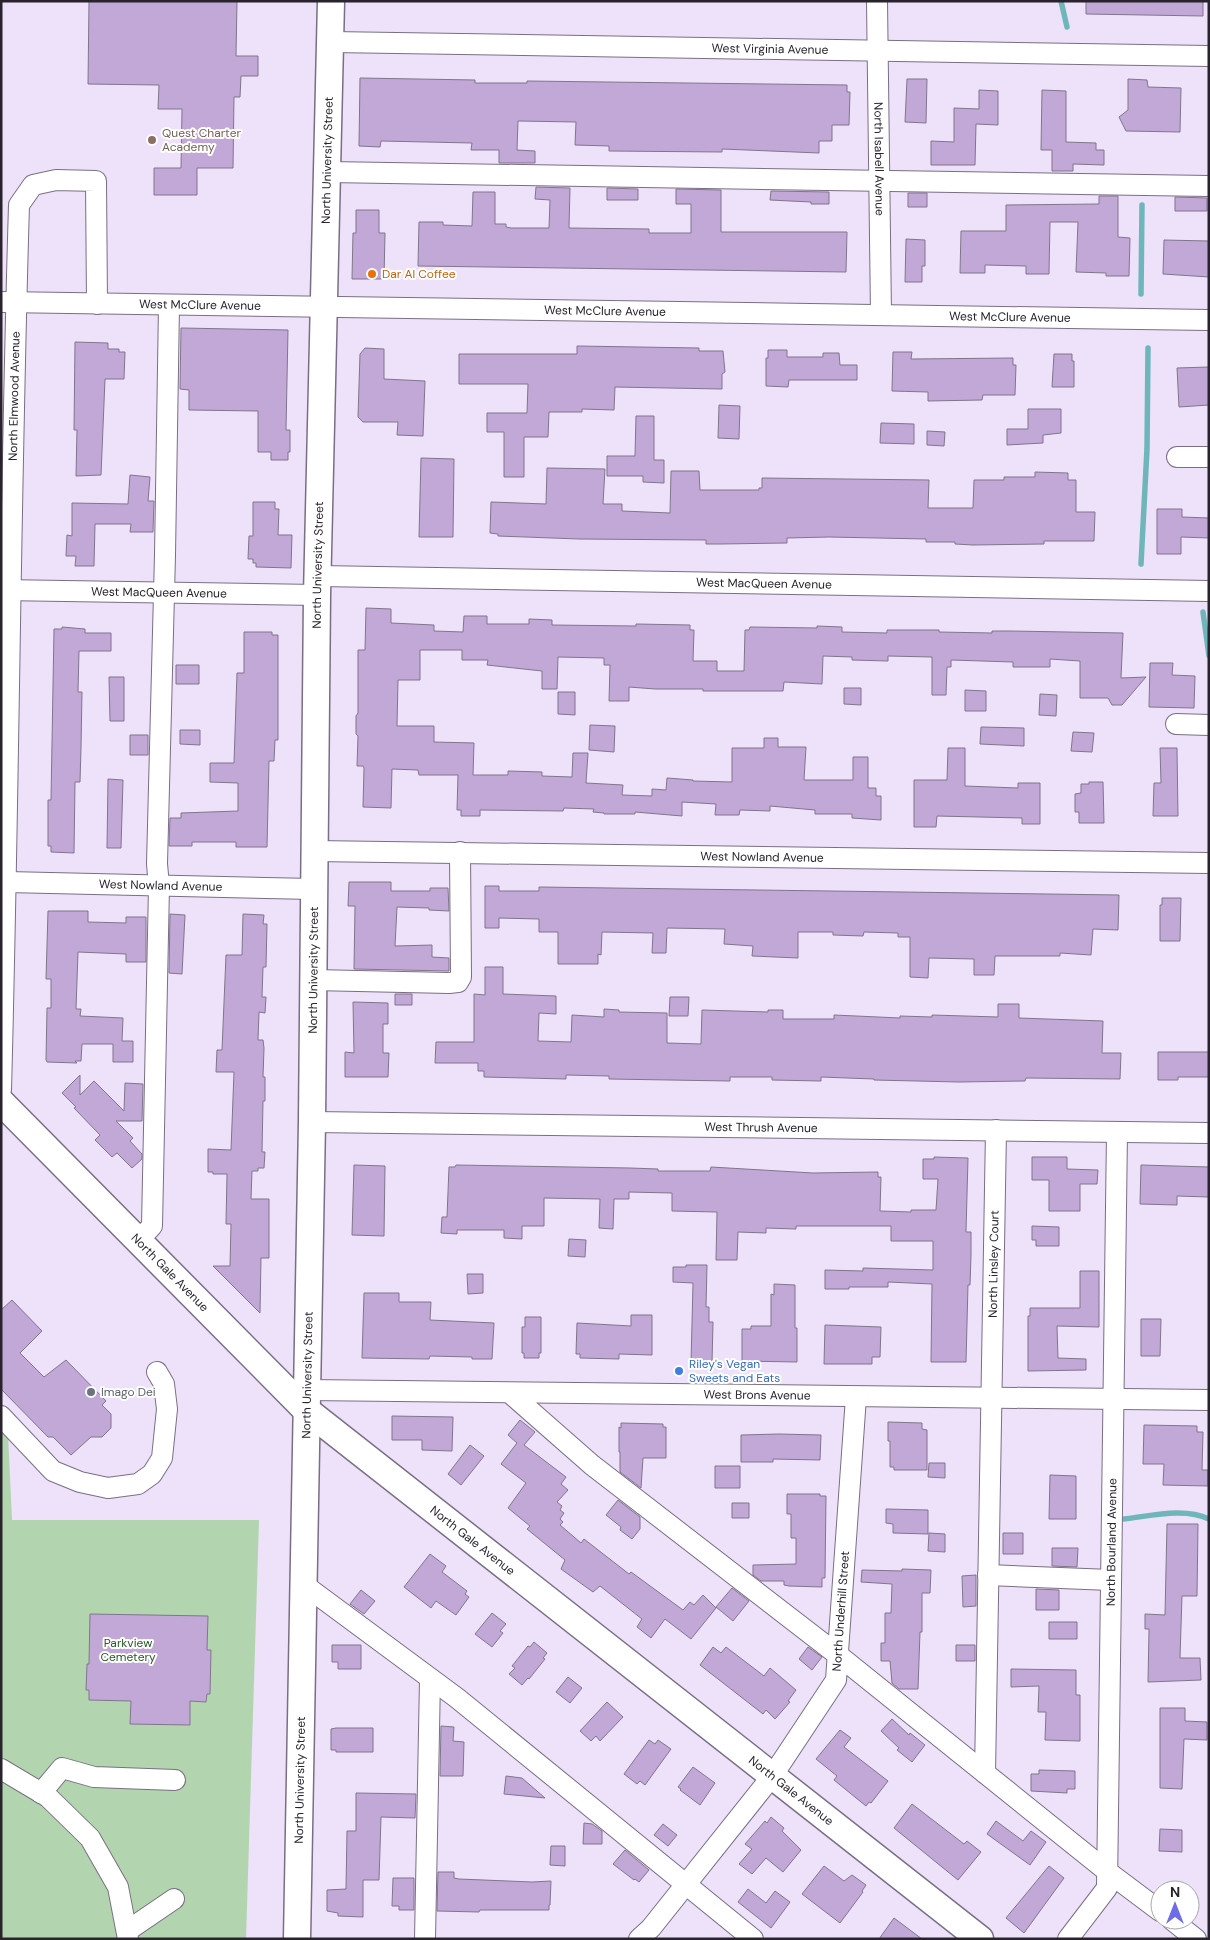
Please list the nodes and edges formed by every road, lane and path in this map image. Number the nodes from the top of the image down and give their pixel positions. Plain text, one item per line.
1 (332, 1) edge
2 (877, 1) edge
3 (331, 42) junction
4 (878, 51) junction
5 (1209, 56) edge
6 (328, 172) junction
7 (878, 181) junction
8 (1209, 186) edge
9 (9, 302) edge
10 (96, 304) junction
11 (168, 305) junction
12 (325, 307) junction
13 (881, 315) junction
14 (1209, 320) edge
15 (1176, 457) dead end
16 (1209, 457) edge
17 (318, 586) junction
18 (5, 590) edge
19 (1209, 591) edge
20 (164, 593) junction
21 (1176, 724) dead end
22 (1209, 725) edge
23 (314, 851) junction
24 (460, 852) junction
25 (1209, 863) edge
26 (4, 883) edge
27 (159, 886) junction
28 (314, 889) junction
29 (313, 980) junction
30 (1, 1090) edge
31 (1, 1102) edge
32 (312, 1122) junction
33 (996, 1130) junction
34 (1117, 1132) junction
35 (1209, 1133) edge
36 (138, 1240) junction
37 (157, 1372) dead end
38 (510, 1393) junction
39 (856, 1397) junction
40 (992, 1399) junction
41 (306, 1400) junction
42 (1113, 1400) junction
43 (1209, 1400) edge
44 (1, 1416) edge
45 (988, 1575) junction
46 (1111, 1580) junction
47 (303, 1584) junction
48 (838, 1655) junction
49 (430, 1679) junction
50 (1, 1768) edge
51 (985, 1773) junction
52 (773, 1775) junction
53 (175, 1780) dead end
54 (41, 1793) junction
55 (1108, 1872) junction
56 (686, 1884) junction
57 (174, 1899) dead end
58 (1150, 1904) edge
59 (1185, 1930) edge
60 (128, 1935) edge
61 (297, 1939) edge
62 (425, 1939) edge
63 (639, 1939) edge
64 (753, 1939) edge
65 (980, 1939) edge
66 (1068, 1939) edge
67 (1196, 1939) edge

1 - 3 main road, North University Street
2 - 4 street, North Isabell Avenue
3 - 4 street, West Virginia Avenue
3 - 6 main road, North University Street
4 - 5 street, West Virginia Avenue
4 - 7 street, North Isabell Avenue
6 - 7 street
6 - 12 main road, North University Street
7 - 8 street
7 - 13 street, North Isabell Avenue
9 - 10 street, West McClure Avenue
9 - 10 street, North Elmwood Avenue
9 - 18 street, North Elmwood Avenue
10 - 11 street, West McClure Avenue
11 - 12 street, West McClure Avenue
11 - 20 street
12 - 13 street, West McClure Avenue
12 - 17 main road, North University Street
13 - 14 street, West McClure Avenue
15 - 16 street
17 - 19 street, West MacQueen Avenue
17 - 20 street, West MacQueen Avenue
17 - 23 main road, North University Street
18 - 20 street, West MacQueen Avenue
18 - 26 street, North Elmwood Avenue
20 - 27 street
21 - 22 street
23 - 24 street, West Nowland Avenue
23 - 28 main road, North University Street
24 - 25 street, West Nowland Avenue
24 - 29 street
26 - 27 street, West Nowland Avenue
26 - 30 street, North Elmwood Avenue
27 - 28 street, West Nowland Avenue
27 - 36 street
28 - 29 main road, North University Street
29 - 32 main road, North University Street
31 - 36 main road, North Gale Avenue
32 - 33 street, West Thrush Avenue
32 - 41 main road, North University Street
33 - 34 street, West Thrush Avenue
33 - 40 street, North Linsley Court
34 - 35 street, West Thrush Avenue
34 - 42 street, North Bourland Avenue
36 - 41 main road, North Gale Avenue
37 - 44 street
38 - 39 street, West Brons Avenue
38 - 41 street, West Brons Avenue
38 - 48 street
39 - 40 street, West Brons Avenue
39 - 48 street, North Underhill Street
40 - 42 street, West Brons Avenue
40 - 45 street, North Linsley Court
41 - 47 main road, North University Street
41 - 52 main road, North Gale Avenue
42 - 43 street, West Brons Avenue
42 - 46 street, North Bourland Avenue
45 - 46 street
45 - 51 street, North Linsley Court
46 - 55 street, North Bourland Avenue
47 - 49 street
47 - 61 main road, North University Street
48 - 51 street
48 - 52 street, North Underhill Street
49 - 56 street
49 - 62 street
50 - 54 street
51 - 55 street
52 - 56 street, North Underhill Street
52 - 65 main road, North Gale Avenue
53 - 54 street
54 - 60 street
55 - 58 street
55 - 66 street, North Bourland Avenue
56 - 63 street, North Underhill Street
56 - 64 street
57 - 60 street
59 - 67 street

